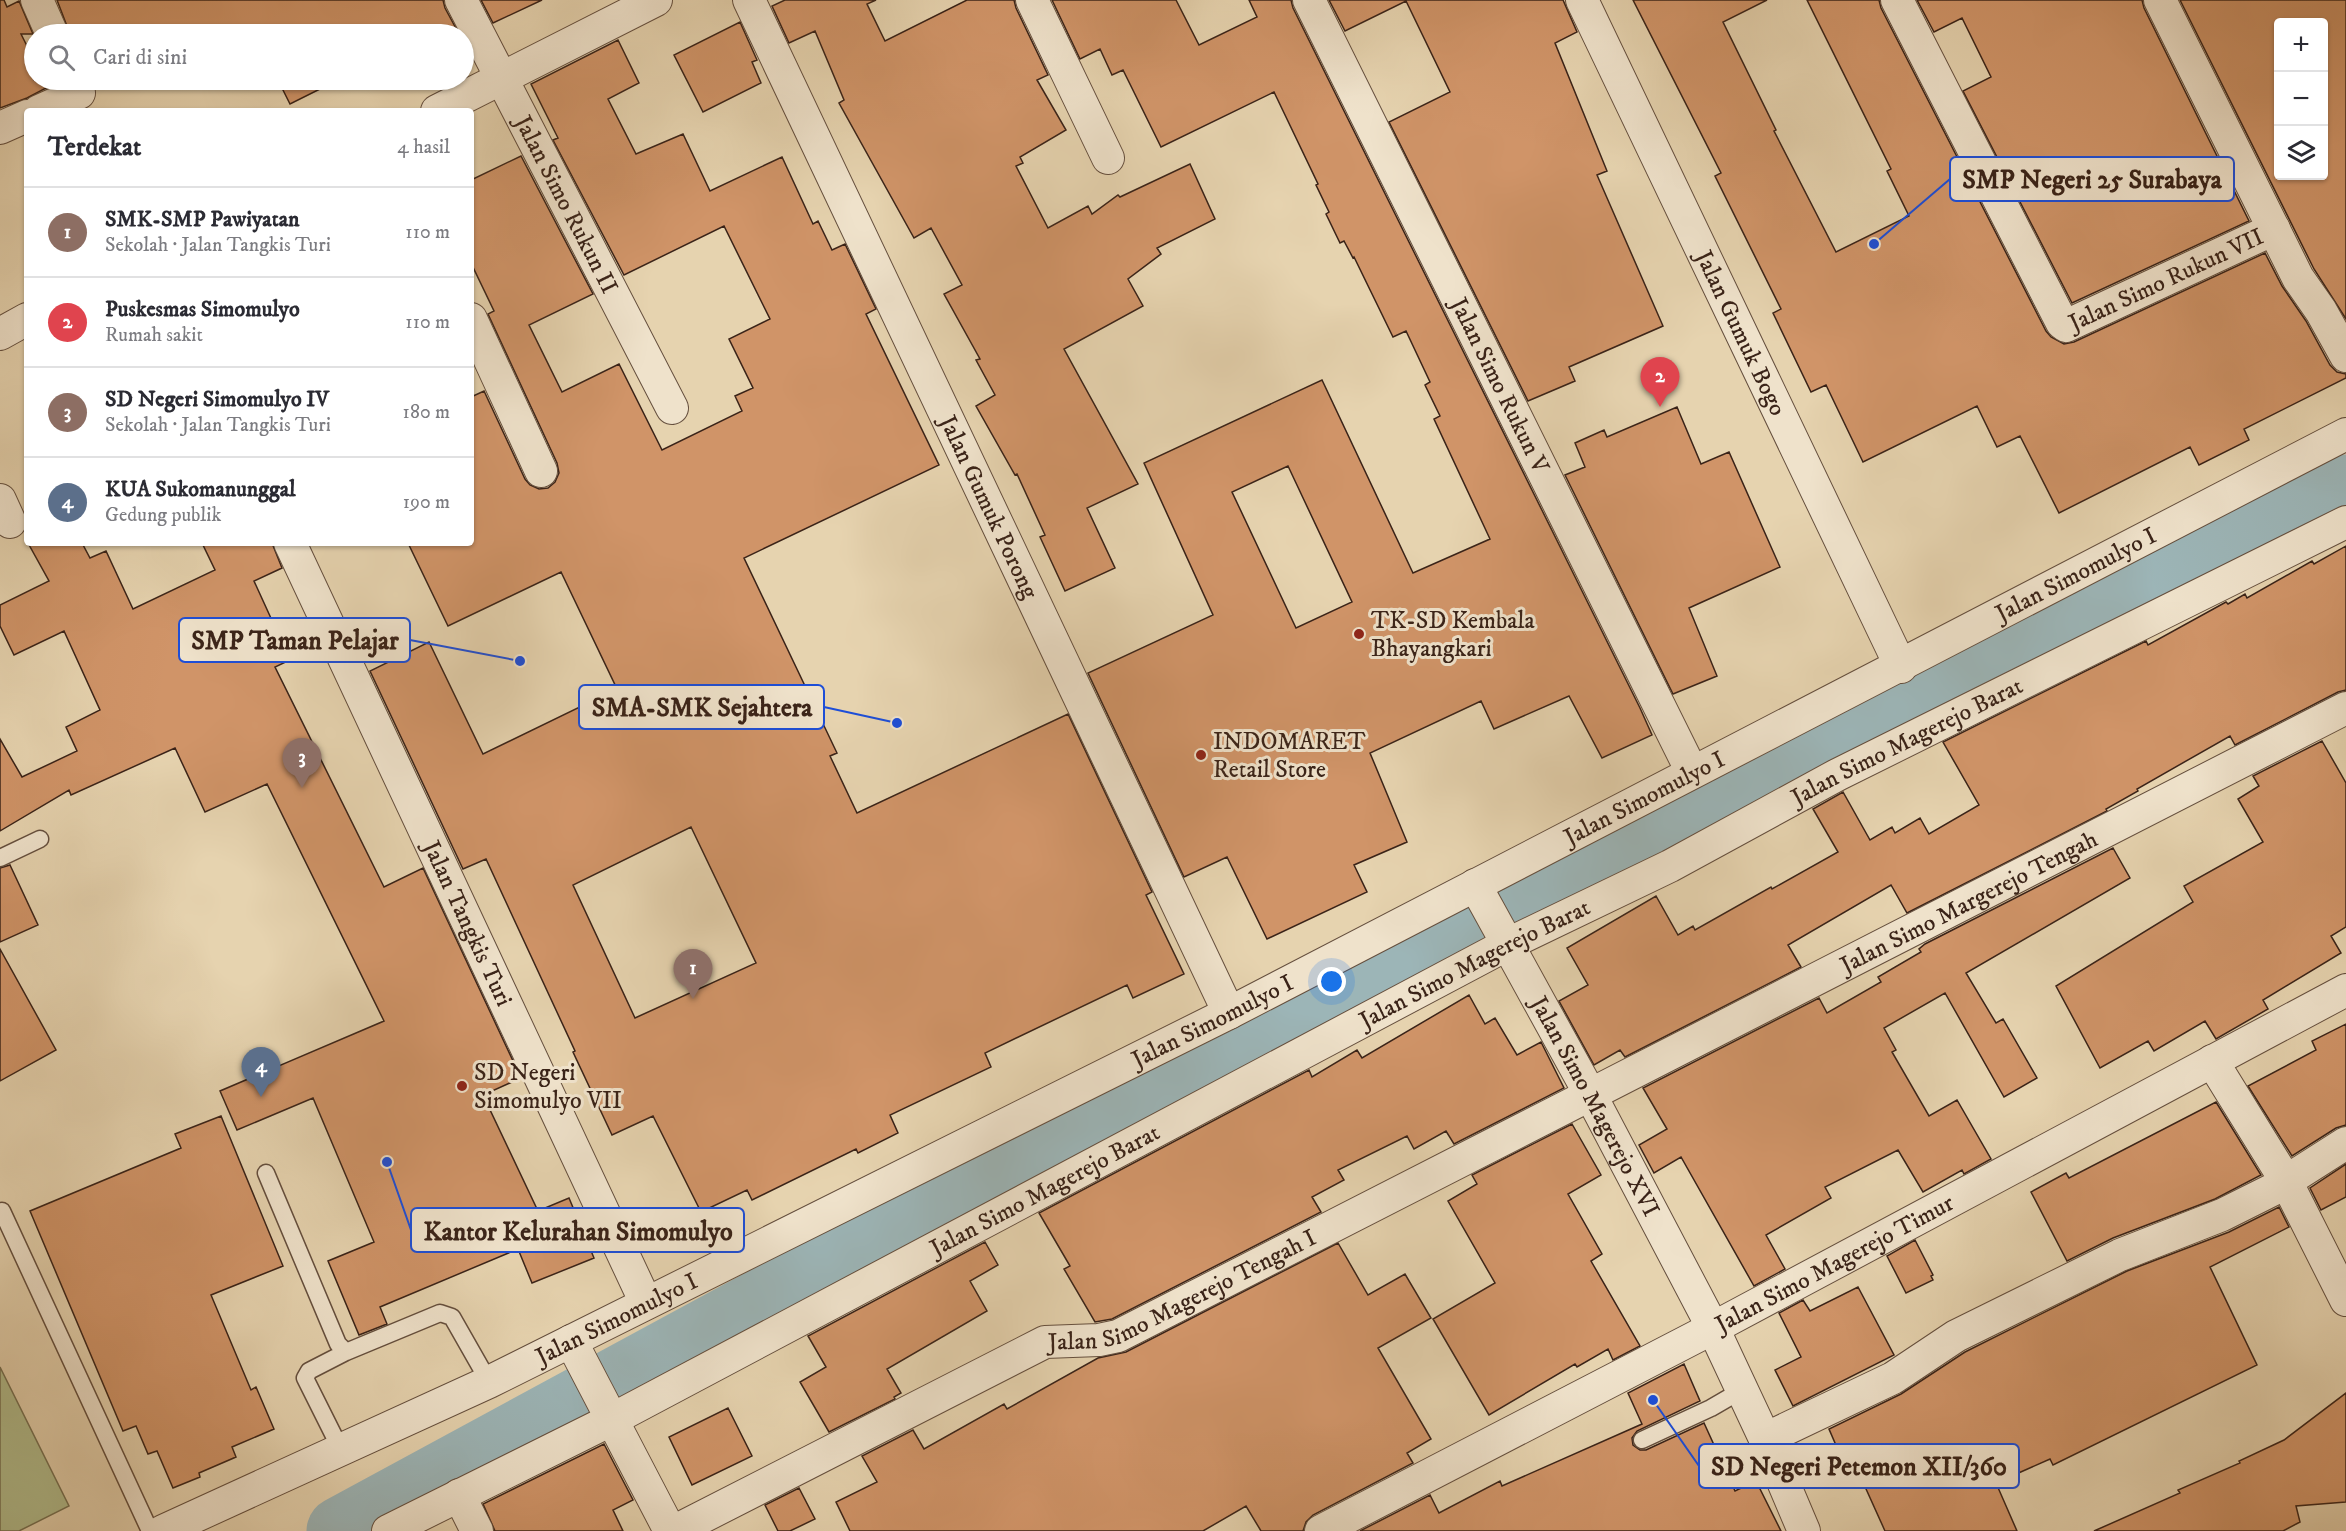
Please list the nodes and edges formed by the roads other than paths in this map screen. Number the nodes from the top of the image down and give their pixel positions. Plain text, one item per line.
1 (37, 0) edge
2 (461, 0) edge
3 (656, 0) edge
4 (749, 0) edge
5 (1032, 0) edge
6 (1309, 0) edge
7 (1582, 0) edge
8 (1897, 0) edge
9 (2160, 0) edge
10 (48, 24) edge
11 (473, 24) edge
12 (474, 25) edge
13 (501, 78) junction
14 (81, 90) edge
15 (45, 108) edge
16 (443, 108) edge
17 (24, 117) edge
18 (0, 128) edge
19 (1108, 158) dead end
20 (2274, 229) junction
21 (24, 321) edge
22 (474, 326) edge
23 (0, 334) edge
24 (2346, 356) edge
25 (672, 408) dead end
26 (2346, 434) edge
27 (541, 471) dead end
28 (2346, 522) edge
29 (291, 546) edge
30 (1900, 667) junction
31 (2346, 708) edge
32 (1692, 772) junction
33 (40, 839) dead end
34 (0, 858) edge
35 (1478, 889) junction
36 (1506, 940) junction
37 (2346, 990) edge
38 (1229, 1013) junction
39 (2212, 1061) junction
40 (1590, 1094) junction
41 (2346, 1143) edge
42 (266, 1173) dead end
43 (2286, 1181) junction
44 (2, 1211) dead end
45 (2346, 1300) edge
46 (646, 1303) junction
47 (1713, 1328) junction
48 (346, 1352) junction
49 (577, 1353) junction
50 (489, 1382) junction
51 (1742, 1390) junction
52 (609, 1415) junction
53 (1765, 1439) junction
54 (1642, 1440) dead end
55 (341, 1450) junction
56 (459, 1495) junction
57 (150, 1531) edge
58 (163, 1531) edge
59 (388, 1531) edge
60 (477, 1531) edge
61 (670, 1531) edge
62 (675, 1531) edge
63 (1321, 1531) edge
64 (1804, 1531) edge

1 - 10 street
2 - 11 street, Jalan Simo Rukun II
3 - 13 street
4 - 38 street, Jalan Gumuk Porong
5 - 19 street
6 - 32 street, Jalan Simo Rukun V
7 - 30 street, Jalan Gumuk Bogo
8 - 20 street, Jalan Simo Rukun VII
9 - 20 street
12 - 13 street, Jalan Simo Rukun II
13 - 16 street
13 - 25 street, Jalan Simo Rukun II
14 - 15 street
17 - 18 street
20 - 24 street
21 - 23 street
22 - 27 street
26 - 30 street, Jalan Simomulyo I
28 - 36 street, Jalan Simo Magerejo Barat
29 - 46 street, Jalan Tangkis Turi
30 - 32 street, Jalan Simomulyo I
31 - 40 street, Jalan Simo Margerejo Tengah
32 - 35 street, Jalan Simomulyo I
33 - 34 lane
35 - 36 street, Jalan Simo Magerejo XVI
35 - 38 street, Jalan Simomulyo I
36 - 40 street, Jalan Simo Magerejo XVI
36 - 52 street, Jalan Simo Magerejo Barat
37 - 39 street, Jalan Simo Magerejo Timur
38 - 46 street, Jalan Simomulyo I
39 - 43 street
39 - 47 street, Jalan Simo Magerejo Timur
40 - 47 street, Jalan Simo Magerejo XVI
40 - 62 street, Jalan Simo Magerejo Tengah I
41 - 43 street
42 - 48 lane
43 - 45 street
43 - 53 street
44 - 57 lane
46 - 49 street, Jalan Simomulyo I
47 - 51 street, Jalan Simo Magerejo XVI
47 - 63 street, Jalan Simo Magerejo Timur
48 - 50 lane
48 - 55 lane
49 - 50 street, Jalan Simomulyo I
49 - 52 street
50 - 55 street, Jalan Simomulyo I
51 - 53 street, Jalan Simo Magerejo XVI
51 - 54 lane
52 - 56 street, Jalan Simo Magerejo Barat
52 - 61 street
53 - 64 street, Jalan Simo Magerejo XVI
55 - 58 street, Jalan Simomulyo I
56 - 59 street, Jalan Simo Magerejo Barat
56 - 60 street

